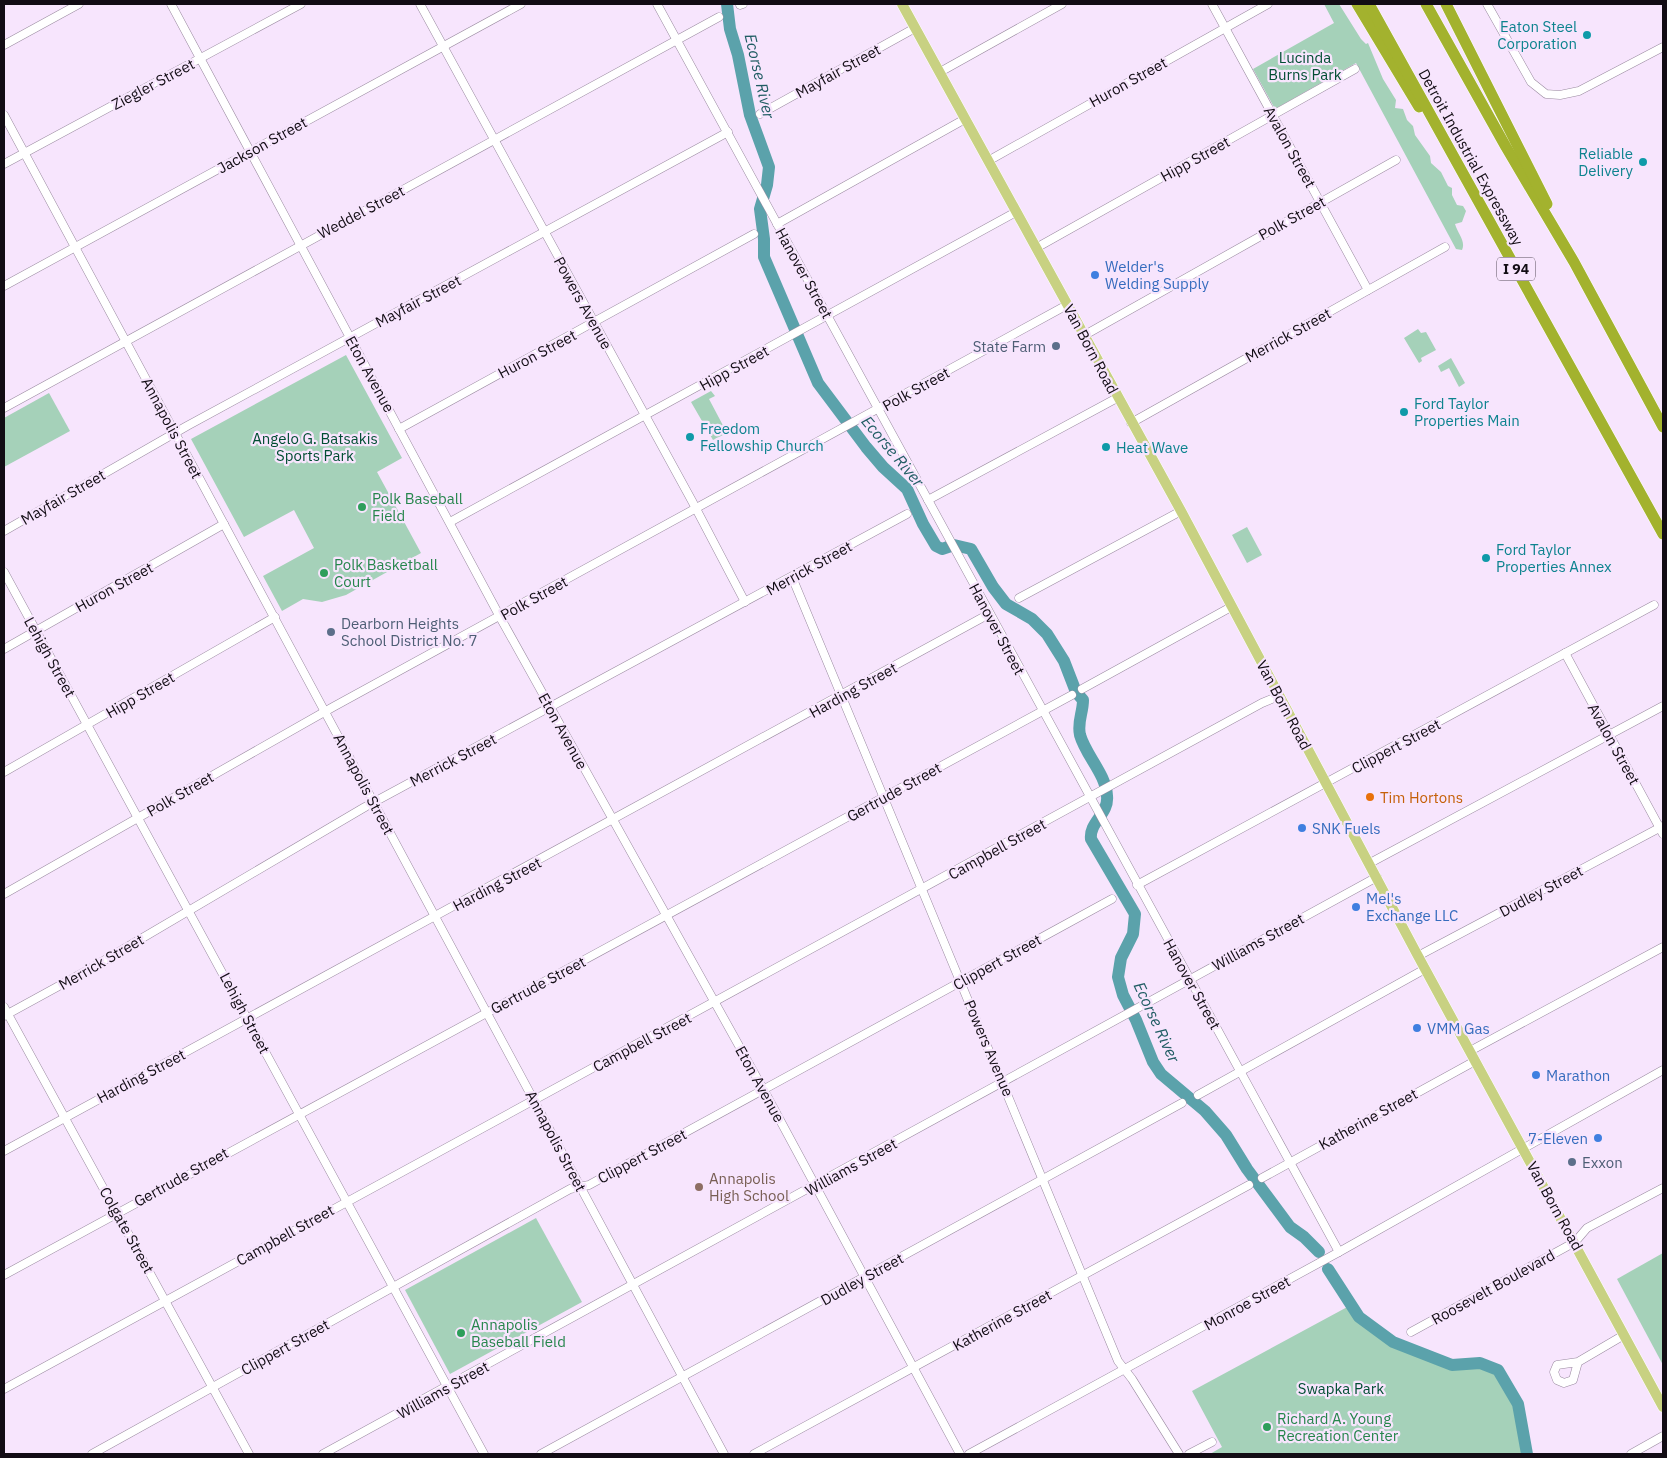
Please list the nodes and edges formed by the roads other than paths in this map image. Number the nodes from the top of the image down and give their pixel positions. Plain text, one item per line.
1 (79, 4) edge
2 (171, 4) edge
3 (301, 4) edge
4 (420, 4) edge
5 (521, 4) edge
6 (658, 4) edge
7 (902, 4) edge
8 (1062, 4) edge
9 (1212, 4) edge
10 (1268, 4) edge
11 (1358, 4) edge
12 (1369, 4) edge
13 (1426, 4) edge
14 (1446, 4) edge
15 (1487, 4) edge
16 (719, 17) dead end
17 (915, 28) junction
18 (1225, 28) junction
19 (677, 40) junction
20 (4, 45) edge
21 (443, 46) junction
22 (1663, 47) edge
23 (200, 59) junction
24 (1355, 69) dead end
25 (940, 72) junction
26 (760, 114) dead end
27 (4, 115) edge
28 (1273, 115) junction
29 (965, 119) junction
30 (728, 132) junction
31 (494, 140) junction
32 (250, 152) junction
33 (24, 153) junction
34 (1455, 159) junction
35 (1396, 160) dead end
36 (988, 161) junction
37 (4, 164) edge
38 (1320, 202) junction
39 (1016, 212) junction
40 (777, 224) junction
41 (545, 233) junction
42 (754, 234) dead end
43 (301, 245) junction
44 (74, 247) junction
45 (1444, 247) dead end
46 (1036, 248) junction
47 (1574, 262) junction
48 (4, 286) edge
49 (1368, 290) junction
50 (1067, 306) junction
51 (829, 316) junction
52 (594, 323) junction
53 (1083, 336) junction
54 (349, 337) junction
55 (125, 340) junction
56 (1117, 398) junction
57 (4, 408) edge
58 (880, 409) junction
59 (645, 417) junction
60 (1131, 423) junction
61 (1663, 427) edge
62 (399, 428) junction
63 (175, 433) junction
64 (928, 500) junction
65 (697, 509) junction
66 (1181, 511) junction
67 (907, 514) dead end
68 (450, 522) junction
69 (224, 524) junction
70 (4, 531) edge
71 (1663, 534) edge
72 (4, 572) edge
73 (792, 577) junction
74 (1019, 598) dead end
75 (745, 602) junction
76 (1654, 605) dead end
77 (1231, 607) junction
78 (989, 614) junction
79 (275, 617) junction
80 (500, 617) junction
81 (36, 631) junction
82 (4, 649) edge
83 (1565, 653) junction
84 (1082, 689) dead end
85 (1072, 695) dead end
86 (843, 696) junction
87 (1279, 696) junction
88 (1663, 706) edge
89 (550, 708) junction
90 (325, 711) junction
91 (1042, 711) junction
92 (88, 725) junction
93 (1609, 735) junction
94 (4, 772) edge
95 (1326, 783) junction
96 (885, 797) junction
97 (1091, 798) junction
98 (373, 802) junction
99 (139, 818) junction
100 (613, 821) junction
101 (1662, 829) edge
102 (1370, 863) junction
103 (1377, 877) junction
104 (1137, 885) junction
105 (924, 889) junction
106 (4, 894) edge
107 (1112, 898) dead end
108 (190, 911) junction
109 (666, 916) junction
110 (436, 917) junction
111 (1663, 947) edge
112 (1418, 956) junction
113 (1425, 968) junction
114 (1190, 980) junction
115 (962, 981) junction
116 (715, 1003) junction
117 (5, 1012) edge
118 (486, 1012) junction
119 (248, 1018) junction
120 (1470, 1051) junction
121 (1475, 1061) junction
122 (1663, 1070) edge
123 (1239, 1071) junction
124 (1004, 1083) junction
125 (764, 1090) junction
126 (1198, 1095) dead end
127 (534, 1100) junction
128 (1182, 1103) dead end
129 (299, 1113) junction
130 (65, 1118) junction
131 (1523, 1148) junction
132 (4, 1151) edge
133 (1290, 1162) junction
134 (1262, 1178) dead end
135 (1044, 1179) junction
136 (1249, 1185) dead end
137 (580, 1186) junction
138 (816, 1186) junction
139 (1663, 1188) edge
140 (346, 1202) junction
141 (117, 1212) junction
142 (1575, 1242) junction
143 (1335, 1254) junction
144 (4, 1275) edge
145 (1084, 1276) junction
146 (865, 1277) junction
147 (633, 1286) junction
148 (393, 1287) junction
149 (165, 1300) junction
150 (1411, 1332) dead end
151 (1624, 1335) junction
152 (1578, 1362) dead end
153 (914, 1368) junction
154 (1125, 1370) junction
155 (682, 1377) junction
156 (213, 1387) junction
157 (448, 1387) junction
158 (4, 1388) edge
159 (1663, 1407) edge
160 (1663, 1436) edge
161 (1212, 1442) dead end
162 (92, 1454) edge
163 (249, 1454) edge
164 (323, 1454) edge
165 (484, 1454) edge
166 (541, 1454) edge
167 (724, 1454) edge
168 (754, 1454) edge
169 (960, 1454) edge
170 (969, 1454) edge
171 (1179, 1454) edge
172 (1189, 1454) edge
173 (1631, 1454) edge

1 - 20 street
2 - 23 street, Eton Avenue
3 - 23 street, Ziegler Street
4 - 21 street, Powers Avenue
5 - 21 street, Jackson Street
6 - 19 street, Hanover Street
7 - 17 main road, Van Born Road
8 - 25 street
9 - 18 street, Avalon Street
10 - 18 street, Huron Street
11 - 34 highway
12 - 34 highway, Detroit Industrial Expressway / I 94
13 - 47 highway
14 - 47 highway
15 - 22 street
16 - 19 street, Weddel Street
17 - 25 main road, Van Born Road
17 - 26 street, Mayfair Street
18 - 28 street, Avalon Street
18 - 36 street, Huron Street
19 - 30 street, Hanover Street
19 - 31 street, Weddel Street
21 - 31 street, Powers Avenue
21 - 32 street, Jackson Street
23 - 32 street, Eton Avenue
23 - 33 street, Ziegler Street
24 - 28 street, Hipp Street
25 - 29 main road, Van Born Road
27 - 33 street, Annapolis Street
28 - 38 street, Avalon Street
28 - 46 street, Hipp Street
29 - 36 main road, Van Born Road
29 - 40 street
30 - 40 street, Hanover Street
30 - 41 street, Mayfair Street
31 - 41 street, Powers Avenue
31 - 43 street, Weddel Street
32 - 43 street, Eton Avenue
32 - 44 street, Jackson Street
33 - 37 street, Ziegler Street
33 - 44 street, Annapolis Street
34 - 71 highway, Detroit Industrial Expressway / I 94
35 - 38 street, Polk Street
36 - 39 main road, Van Born Road
38 - 49 street, Avalon Street
38 - 53 street, Polk Street
39 - 46 main road, Van Born Road
39 - 51 street, Hipp Street
40 - 51 street, Hanover Street
41 - 52 street, Powers Avenue
41 - 54 street, Mayfair Street
42 - 52 street, Huron Street
43 - 54 street, Eton Avenue
43 - 55 street, Weddel Street
44 - 48 street, Jackson Street
44 - 55 street, Annapolis Street
45 - 49 street, Merrick Street
46 - 50 main road, Van Born Road
47 - 61 highway
49 - 60 street, Merrick Street
50 - 53 main road, Van Born Road
50 - 58 street, Polk Street
51 - 58 street, Hanover Street
51 - 59 street, Hipp Street
52 - 59 street, Powers Avenue
52 - 62 street, Huron Street
53 - 56 main road, Van Born Road
54 - 62 street, Eton Avenue
54 - 63 street, Mayfair Street
55 - 57 street, Weddel Street
55 - 63 street, Annapolis Street
56 - 60 main road, Van Born Road
56 - 64 street
58 - 64 street, Hanover Street
58 - 65 street, Polk Street
59 - 65 street, Powers Avenue
59 - 68 street, Hipp Street
60 - 66 main road, Van Born Road
62 - 68 street, Eton Avenue
63 - 69 street, Annapolis Street
63 - 70 street, Mayfair Street
64 - 78 street, Hanover Street
65 - 75 street, Powers Avenue
65 - 80 street, Polk Street
66 - 74 street
66 - 77 main road, Van Born Road
67 - 73 street, Merrick Street
68 - 80 street, Eton Avenue
69 - 79 street, Annapolis Street
69 - 81 street, Huron Street
72 - 81 street, Lehigh Street
73 - 75 street, Merrick Street
73 - 86 street, Powers Avenue
75 - 89 street, Merrick Street
76 - 83 street, Clippert Street
77 - 84 street
77 - 87 main road, Van Born Road
78 - 86 street, Harding Street
78 - 91 street, Hanover Street
79 - 90 street, Annapolis Street
79 - 92 street, Hipp Street
80 - 89 street, Eton Avenue
80 - 90 street, Polk Street
81 - 82 street, Huron Street
81 - 92 street, Lehigh Street
83 - 93 street, Avalon Street
83 - 95 street, Clippert Street
85 - 91 street, Gertrude Street
86 - 96 street, Powers Avenue
86 - 100 street, Harding Street
87 - 95 main road, Van Born Road
87 - 97 street, Campbell Street
88 - 93 street
89 - 98 street, Merrick Street
89 - 100 street, Eton Avenue
90 - 98 street, Annapolis Street
90 - 99 street, Polk Street
91 - 96 street, Gertrude Street
91 - 97 street, Hanover Street
92 - 94 street, Hipp Street
92 - 99 street, Lehigh Street
93 - 101 street, Avalon Street
93 - 102 street
95 - 102 main road, Van Born Road
95 - 104 street, Clippert Street
96 - 105 street, Powers Avenue
96 - 109 street, Gertrude Street
97 - 104 street, Hanover Street
97 - 105 street, Campbell Street
98 - 108 street, Merrick Street
98 - 110 street, Annapolis Street
99 - 106 street, Polk Street
99 - 108 street, Lehigh Street
100 - 109 street, Eton Avenue
100 - 110 street, Harding Street
101 - 112 street, Dudley Street
102 - 103 main road, Van Born Road
103 - 112 main road, Van Born Road
103 - 114 street, Williams Street
104 - 114 street, Hanover Street
105 - 115 street, Powers Avenue
105 - 116 street, Campbell Street
107 - 115 street, Clippert Street
108 - 117 street, Merrick Street
108 - 119 street, Lehigh Street
109 - 116 street, Eton Avenue
109 - 118 street, Gertrude Street
110 - 118 street, Annapolis Street
110 - 119 street, Harding Street
111 - 120 street
112 - 113 main road, Van Born Road
113 - 120 main road, Van Born Road
113 - 123 street
114 - 123 street, Hanover Street
114 - 124 street, Williams Street
115 - 124 street, Powers Avenue
115 - 125 street, Clippert Street
116 - 125 street, Eton Avenue
116 - 127 street, Campbell Street
117 - 130 street, Colgate Street
118 - 127 street, Annapolis Street
118 - 129 street, Gertrude Street
119 - 129 street, Lehigh Street
119 - 130 street, Harding Street
120 - 121 main road, Van Born Road
121 - 131 main road, Van Born Road
121 - 133 street, Katherine Street
122 - 131 street, Monroe Street
123 - 126 street
123 - 133 street, Hanover Street
124 - 135 street, Powers Avenue
124 - 138 street, Williams Street
125 - 137 street, Clippert Street
125 - 138 street, Eton Avenue
127 - 137 street, Annapolis Street
127 - 140 street, Campbell Street
128 - 135 street, Dudley Street
129 - 140 street, Lehigh Street
129 - 141 street, Gertrude Street
130 - 132 street, Harding Street
130 - 141 street, Colgate Street
131 - 142 main road, Van Born Road
131 - 143 street, Monroe Street
133 - 134 street, Katherine Street
133 - 143 street, Hanover Street
135 - 145 street, Powers Avenue
135 - 146 street, Dudley Street
136 - 145 street, Katherine Street
137 - 147 street, Annapolis Street
137 - 148 street, Clippert Street
138 - 146 street, Eton Avenue
138 - 147 street, Williams Street
139 - 142 street, Roosevelt Boulevard
140 - 148 street, Lehigh Street
140 - 149 street, Campbell Street
141 - 144 street, Gertrude Street
141 - 149 street, Colgate Street
142 - 150 street, Roosevelt Boulevard
142 - 151 main road, Van Born Road
143 - 154 street, Monroe Street
145 - 153 street, Katherine Street
145 - 154 street, Powers Avenue
146 - 153 street, Eton Avenue
146 - 155 street, Dudley Street
147 - 155 street, Annapolis Street
147 - 157 street, Williams Street
148 - 156 street, Clippert Street
148 - 157 street, Lehigh Street
149 - 156 street, Colgate Street
149 - 158 street, Campbell Street
151 - 152 street
151 - 159 main road, Van Born Road
153 - 168 street, Katherine Street
153 - 169 street, Eton Avenue
154 - 170 street, Monroe Street
154 - 171 street, Powers Avenue
155 - 166 street, Dudley Street
155 - 167 street, Annapolis Street
156 - 162 street, Clippert Street
156 - 163 street, Colgate Street
157 - 164 street, Williams Street
157 - 165 street, Lehigh Street
160 - 173 street
161 - 172 street

